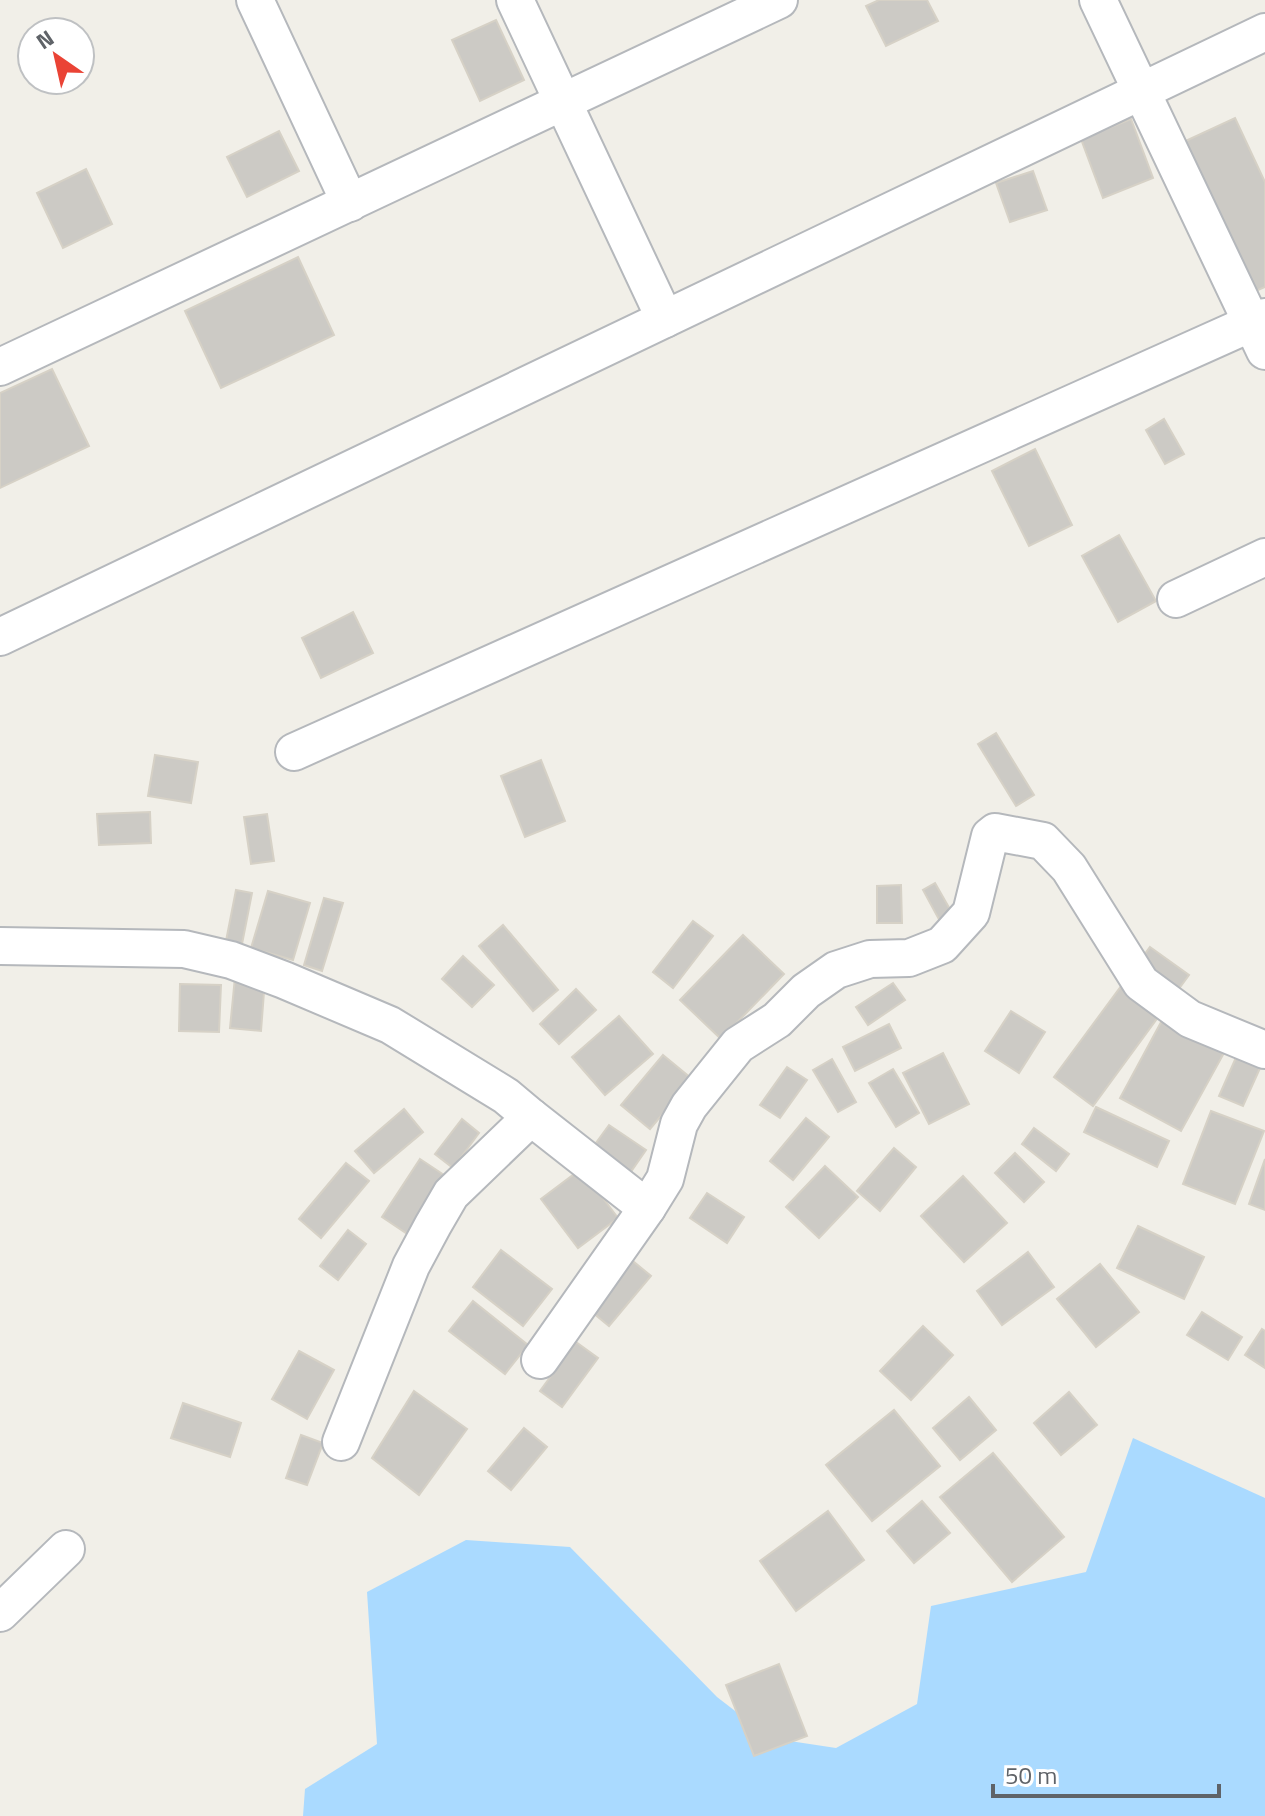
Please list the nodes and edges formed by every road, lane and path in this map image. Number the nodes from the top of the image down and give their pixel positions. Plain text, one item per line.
1 (255, 0) edge
2 (515, 0) edge
3 (1098, 0) edge
4 (768, 2) edge
5 (1265, 32) edge
6 (1142, 91) junction
7 (563, 102) junction
8 (350, 203) junction
9 (665, 319) junction
10 (1261, 330) edge
11 (0, 367) edge
12 (1265, 557) edge
13 (1176, 599) dead end
14 (0, 637) edge
15 (294, 752) dead end
16 (0, 946) edge
17 (1265, 1050) edge
18 (531, 1117) junction
19 (647, 1208) junction
20 (540, 1360) dead end
21 (341, 1442) dead end
22 (66, 1549) dead end
23 (0, 1613) edge

1 - 8 street
2 - 7 street
3 - 6 street
4 - 7 street
5 - 6 street
6 - 9 street
6 - 10 street
7 - 8 street
7 - 9 street
8 - 11 street
9 - 14 street
10 - 15 street
12 - 13 street
16 - 18 street
17 - 19 street
18 - 19 street
18 - 21 street
19 - 20 street
22 - 23 street

